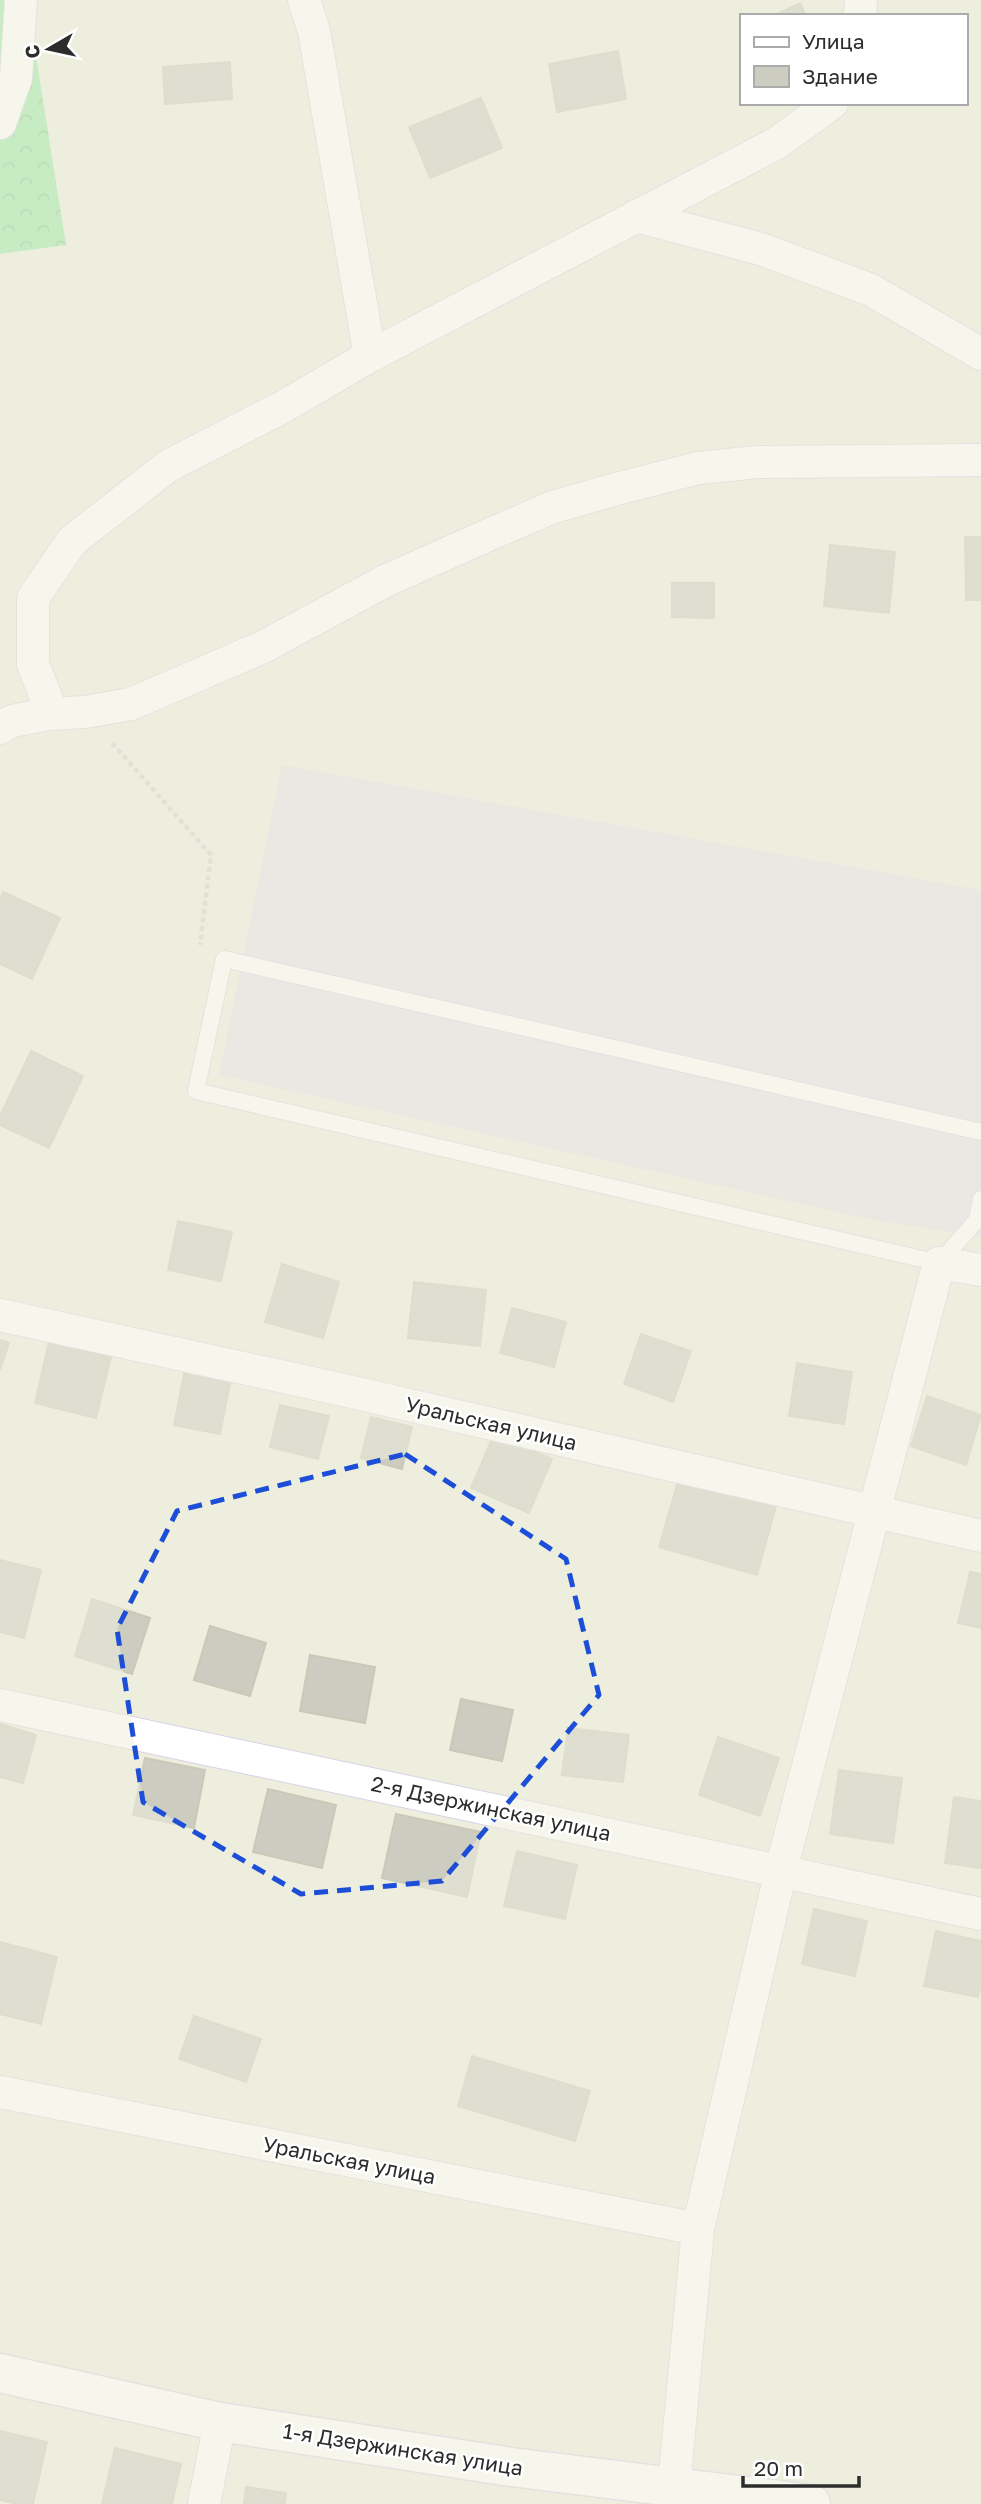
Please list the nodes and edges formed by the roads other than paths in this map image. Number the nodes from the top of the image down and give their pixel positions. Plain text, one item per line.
1 (21, 0) edge
2 (304, 0) edge
3 (828, 105) edge
4 (0, 122) edge
5 (636, 216) junction
6 (981, 354) edge
7 (370, 356) junction
8 (981, 460) edge
9 (49, 714) junction
10 (0, 728) edge
11 (981, 1132) edge
12 (981, 1199) edge
13 (939, 1263) junction
14 (981, 1270) edge
15 (0, 1315) edge
16 (875, 1512) junction
17 (981, 1536) edge
18 (0, 1705) edge
19 (782, 1870) junction
20 (981, 1914) edge
21 (0, 2092) edge
22 (698, 2229) junction
23 (0, 2373) edge
24 (220, 2422) junction
25 (674, 2486) junction
26 (204, 2504) edge
27 (811, 2504) edge

1 - 4 street
2 - 7 street
3 - 5 street
5 - 6 street
5 - 7 street
7 - 9 street
8 - 9 street
9 - 10 street
11 - 13 lane
12 - 13 lane
13 - 14 street
13 - 16 street
15 - 16 street, Уральская улица
16 - 17 street, Уральская улица
16 - 19 street
18 - 19 street, 2-я Дзержинская улица
19 - 20 street, 2-я Дзержинская улица
19 - 22 street
21 - 22 street, Уральская улица
22 - 25 street
23 - 24 street, 1-я Дзержинская улица
24 - 25 street, 1-я Дзержинская улица
24 - 26 street
25 - 27 street, 1-я Дзержинская улица

